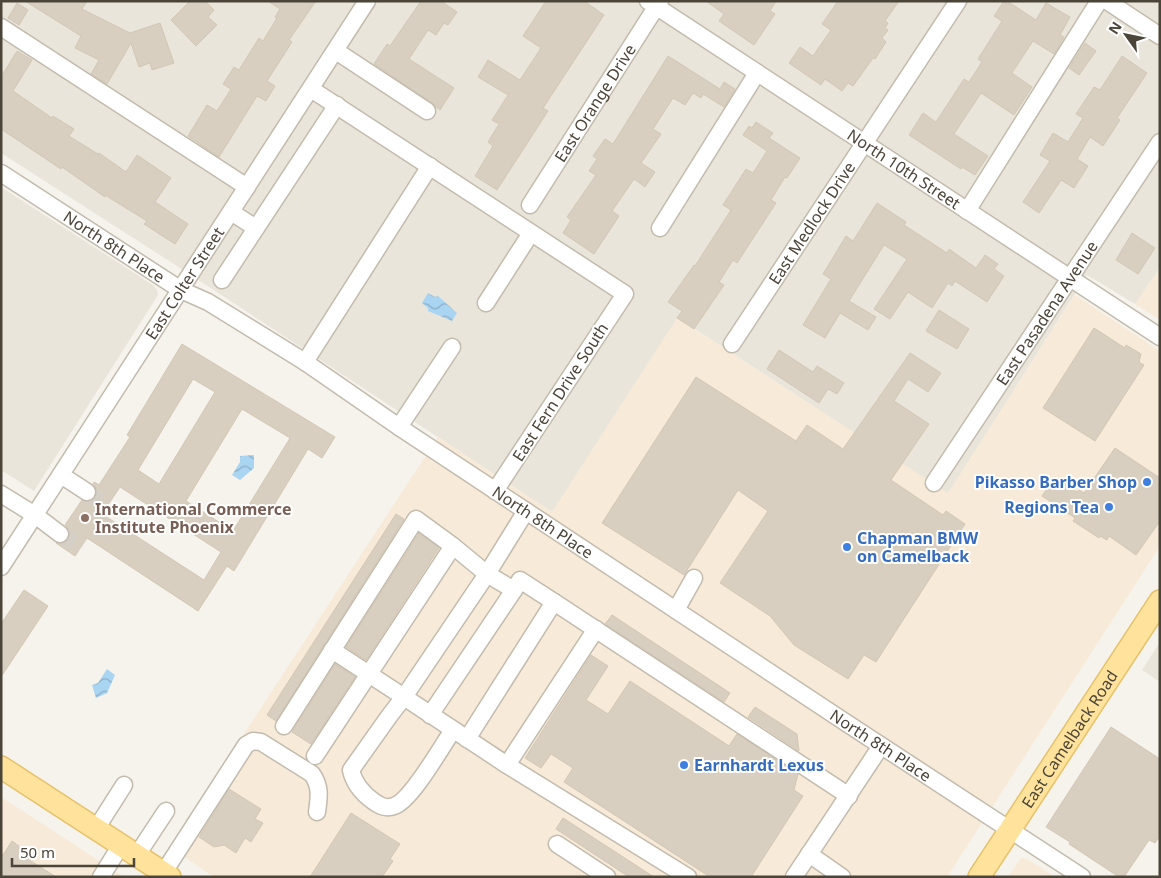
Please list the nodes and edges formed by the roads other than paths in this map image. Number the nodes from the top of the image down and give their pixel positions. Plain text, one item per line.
1 (367, 1) edge
2 (958, 1) edge
3 (1099, 1) edge
4 (1107, 1) edge
5 (655, 3) edge
6 (1, 27) edge
7 (1160, 36) edge
8 (336, 50) junction
9 (757, 73) junction
10 (311, 89) junction
11 (337, 105) junction
12 (426, 111) dead end
13 (1160, 142) edge
14 (864, 144) junction
15 (430, 166) junction
16 (1, 173) edge
17 (247, 187) junction
18 (530, 205) dead end
19 (968, 211) junction
20 (231, 212) junction
21 (256, 228) junction
22 (660, 228) dead end
23 (531, 233) junction
24 (1069, 278) junction
25 (222, 280) dead end
26 (181, 290) junction
27 (486, 303) dead end
28 (1160, 337) edge
29 (732, 344) dead end
30 (452, 347) dead end
31 (305, 362) junction
32 (399, 427) junction
33 (61, 475) junction
34 (934, 484) dead end
35 (495, 491) junction
36 (87, 492) tunnel mouth
37 (1, 494) edge
38 (526, 512) junction
39 (35, 515) junction
40 (60, 534) tunnel mouth
41 (452, 546) junction
42 (1, 567) edge
43 (487, 574) junction
44 (694, 578) dead end
45 (514, 590) junction
46 (1160, 601) edge
47 (554, 602) junction
48 (676, 610) junction
49 (596, 629) junction
50 (332, 650) junction
51 (369, 673) junction
52 (404, 697) junction
53 (430, 715) junction
54 (284, 726) dead end
55 (453, 730) junction
56 (467, 739) junction
57 (881, 746) junction
58 (315, 756) dead end
59 (506, 764) junction
60 (1, 767) edge
61 (124, 786) dead end
62 (849, 796) junction
63 (166, 812) dead end
64 (317, 812) dead end
65 (96, 829) junction
66 (1010, 830) junction
67 (558, 844) dead end
68 (129, 850) junction
69 (809, 854) junction
70 (167, 875) edge
71 (101, 877) edge
72 (607, 877) edge
73 (688, 877) edge
74 (794, 877) edge
75 (842, 877) edge
76 (979, 877) edge
77 (1082, 877) edge

1 - 8 street, East Colter Street
2 - 14 street, East Medlock Drive
3 - 19 street
4 - 7 street
5 - 9 street, North 10th Street
5 - 18 street, East Orange Drive
6 - 17 street
8 - 10 street, East Colter Street
8 - 12 street
9 - 14 street, North 10th Street
9 - 22 street
10 - 11 street
10 - 17 street, East Colter Street
11 - 15 street
11 - 21 street
13 - 24 street, East Pasadena Avenue
14 - 19 street, North 10th Street
14 - 29 street, East Medlock Drive
15 - 23 street
15 - 31 street
16 - 26 street, North 8th Place
17 - 20 street, East Colter Street
19 - 24 street, North 10th Street
20 - 21 street
20 - 26 street, East Colter Street
21 - 25 street
23 - 27 street
23 - 35 street, East Fern Drive South
24 - 28 street, North 10th Street
24 - 34 street, East Pasadena Avenue
26 - 31 street, North 8th Place
26 - 33 street, East Colter Street
30 - 32 street
31 - 32 street, North 8th Place
32 - 35 street, North 8th Place
33 - 36 street
33 - 39 street, East Colter Street
35 - 38 street, North 8th Place
37 - 39 street
38 - 43 street
38 - 48 street, North 8th Place
39 - 40 street
39 - 42 street, East Colter Street
41 - 43 street
41 - 50 street
41 - 51 street
43 - 45 street
43 - 52 street
44 - 48 street
45 - 47 street
45 - 53 street
46 - 66 main road, East Camelback Road
47 - 49 street
47 - 56 street
48 - 57 street, North 8th Place
49 - 59 street
49 - 62 street
50 - 51 street
50 - 54 street
51 - 52 street
51 - 58 street
52 - 53 street
52 - 55 street
53 - 55 street
55 - 56 street
56 - 59 street
57 - 62 street
57 - 66 street, North 8th Place
59 - 73 street
60 - 65 main road
61 - 65 street
62 - 69 street
63 - 68 street
64 - 70 street
65 - 68 main road
66 - 76 main road, East Camelback Road
66 - 77 street, North 8th Place
67 - 72 street
68 - 70 main road
68 - 71 street
69 - 74 street
69 - 75 street

